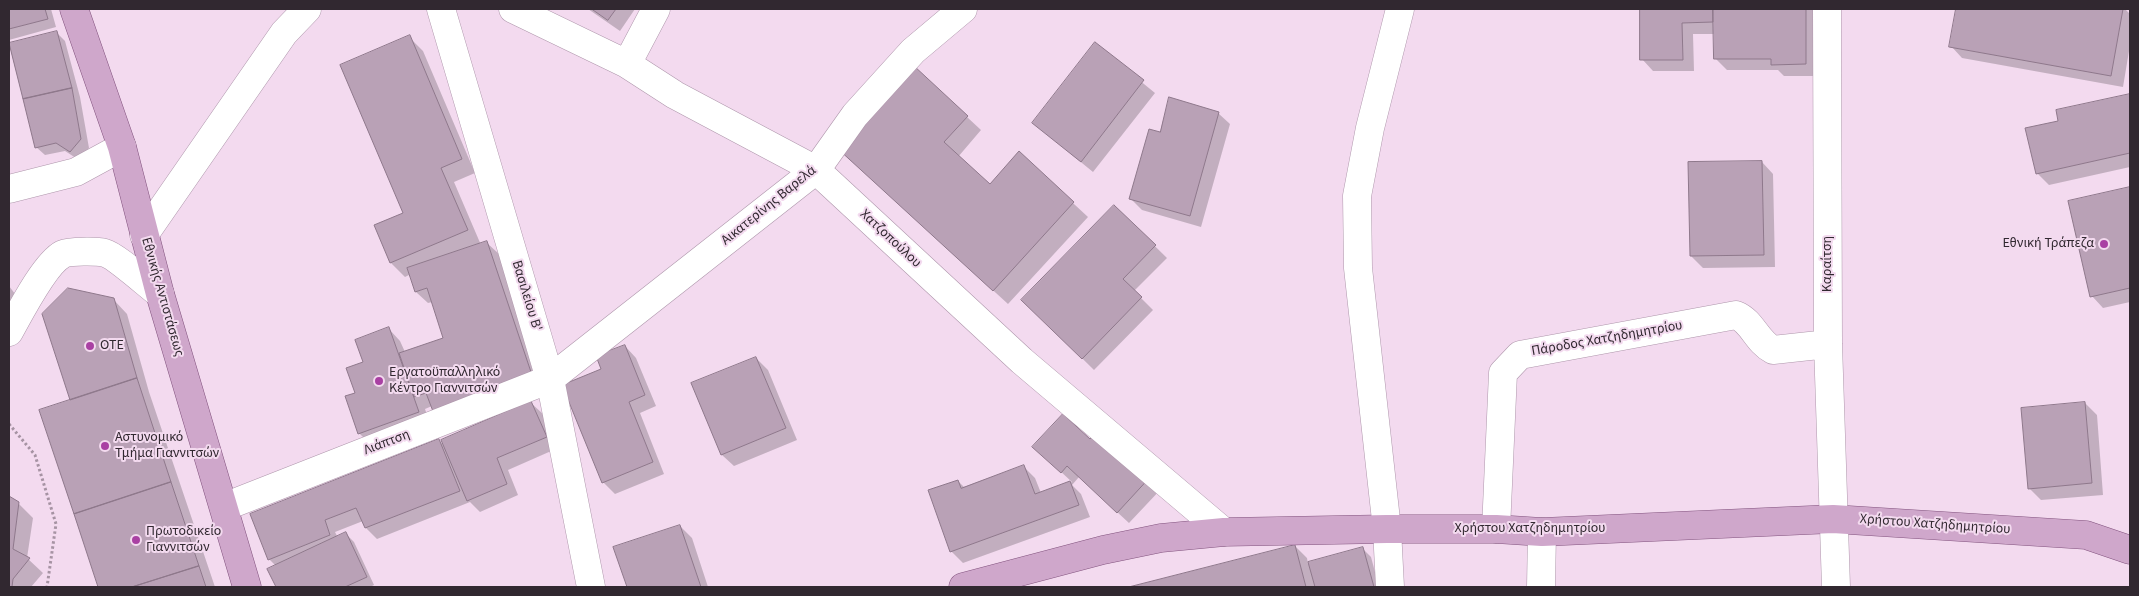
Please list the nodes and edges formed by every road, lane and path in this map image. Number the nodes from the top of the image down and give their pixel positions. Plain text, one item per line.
1 (74, 9) edge
2 (307, 9) edge
3 (441, 9) edge
4 (512, 9) edge
5 (656, 9) edge
6 (963, 9) edge
7 (1400, 9) edge
8 (1827, 9) edge
9 (627, 64) junction
10 (122, 147) junction
11 (816, 170) junction
12 (9, 190) edge
13 (144, 235) junction
14 (160, 294) junction
15 (9, 332) edge
16 (1828, 344) junction
17 (550, 378) junction
18 (9, 424) edge
19 (224, 507) junction
20 (1833, 519) junction
21 (1496, 529) junction
22 (1388, 530) junction
23 (1224, 532) junction
24 (1542, 532) junction
25 (2130, 550) edge
26 (47, 587) edge
27 (247, 587) edge
28 (591, 587) edge
29 (963, 587) edge
30 (1390, 587) edge
31 (1541, 587) edge
32 (1836, 587) edge

1 - 10 main road, Εθνικής Αντιστάσεως
2 - 13 street
3 - 17 street, Βασιλείου Β'
4 - 9 street, Χατζοπούλου
5 - 9 street
6 - 11 street, Αικατερίνης Βαρελά
7 - 22 street
8 - 16 street, Καραίτση
9 - 11 street, Χατζοπούλου
10 - 12 street
10 - 13 main road, Εθνικής Αντιστάσεως
11 - 17 street, Αικατερίνης Βαρελά
11 - 23 street, Χατζοπούλου
13 - 14 main road, Εθνικής Αντιστάσεως
14 - 15 street
14 - 19 main road, Εθνικής Αντιστάσεως
16 - 20 street, Καραίτση
16 - 21 street, Πάροδος Χατζηδημητρίου
17 - 19 street, Λιάπτση
17 - 28 street, Βασιλείου Β'
18 - 26 path
19 - 27 main road, Εθνικής Αντιστάσεως
20 - 24 main road, Χρήστου Χατζηδημητρίου
20 - 25 main road, Χρήστου Χατζηδημητρίου
20 - 32 street, Καραίτση
21 - 22 main road, Χρήστου Χατζηδημητρίου
21 - 24 main road, Χρήστου Χατζηδημητρίου
22 - 23 main road, Χρήστου Χατζηδημητρίου
22 - 30 street
23 - 29 main road, Χρήστου Χατζηδημητρίου
24 - 31 street

